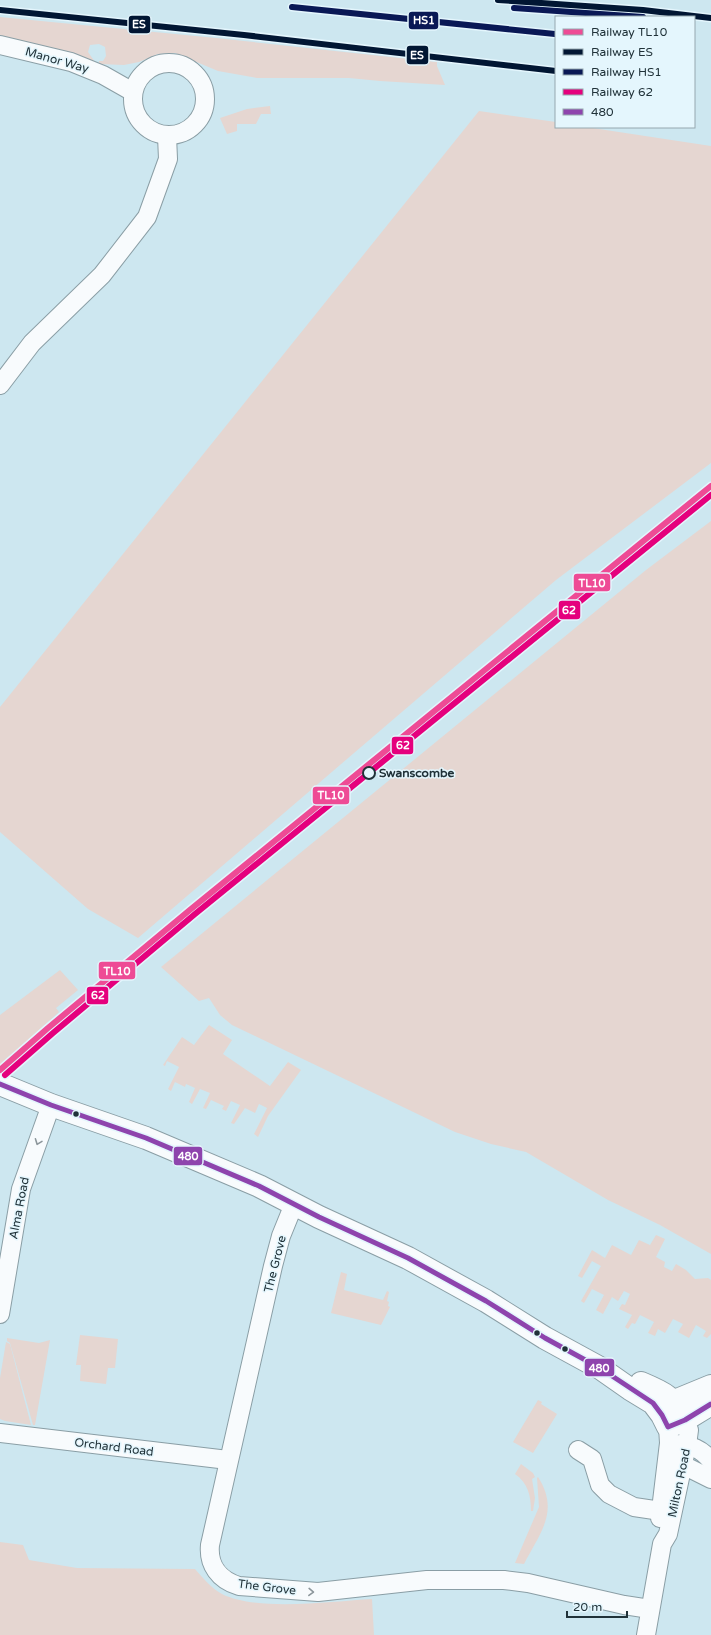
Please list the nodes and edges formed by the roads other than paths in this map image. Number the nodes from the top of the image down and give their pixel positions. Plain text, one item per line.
1 (0, 45) edge
2 (133, 92) junction
3 (167, 136) junction
4 (0, 385) edge
5 (0, 1084) edge
6 (51, 1105) junction
7 (294, 1204) junction
8 (0, 1314) edge
9 (711, 1386) edge
10 (711, 1404) edge
11 (671, 1420) junction
12 (0, 1433) edge
13 (687, 1445) junction
14 (578, 1450) dead end
15 (228, 1460) junction
16 (711, 1461) edge
17 (675, 1464) junction
18 (711, 1479) edge
19 (661, 1511) junction
20 (662, 1544) junction
21 (650, 1609) junction
22 (646, 1635) edge

1 - 2 street, Manor Way
2 - 3 street
2 - 3 street
3 - 4 street
5 - 6 main road
6 - 7 main road
6 -> 8 street, Alma Road
7 - 11 main road
7 - 15 street, The Grove
9 - 11 main road
10 - 11 main road
11 - 13 street
11 - 13 street, Milton Road
11 - 17 street, Milton Road
12 - 15 street, Orchard Road
13 - 16 street
13 - 17 street, Milton Road
14 - 19 street
15 -> 21 street, The Grove
17 - 18 street
17 - 19 street, Milton Road
17 - 20 street, Milton Road
19 - 20 street, Milton Road
20 - 21 street, Milton Road
21 - 22 street, Milton Road

